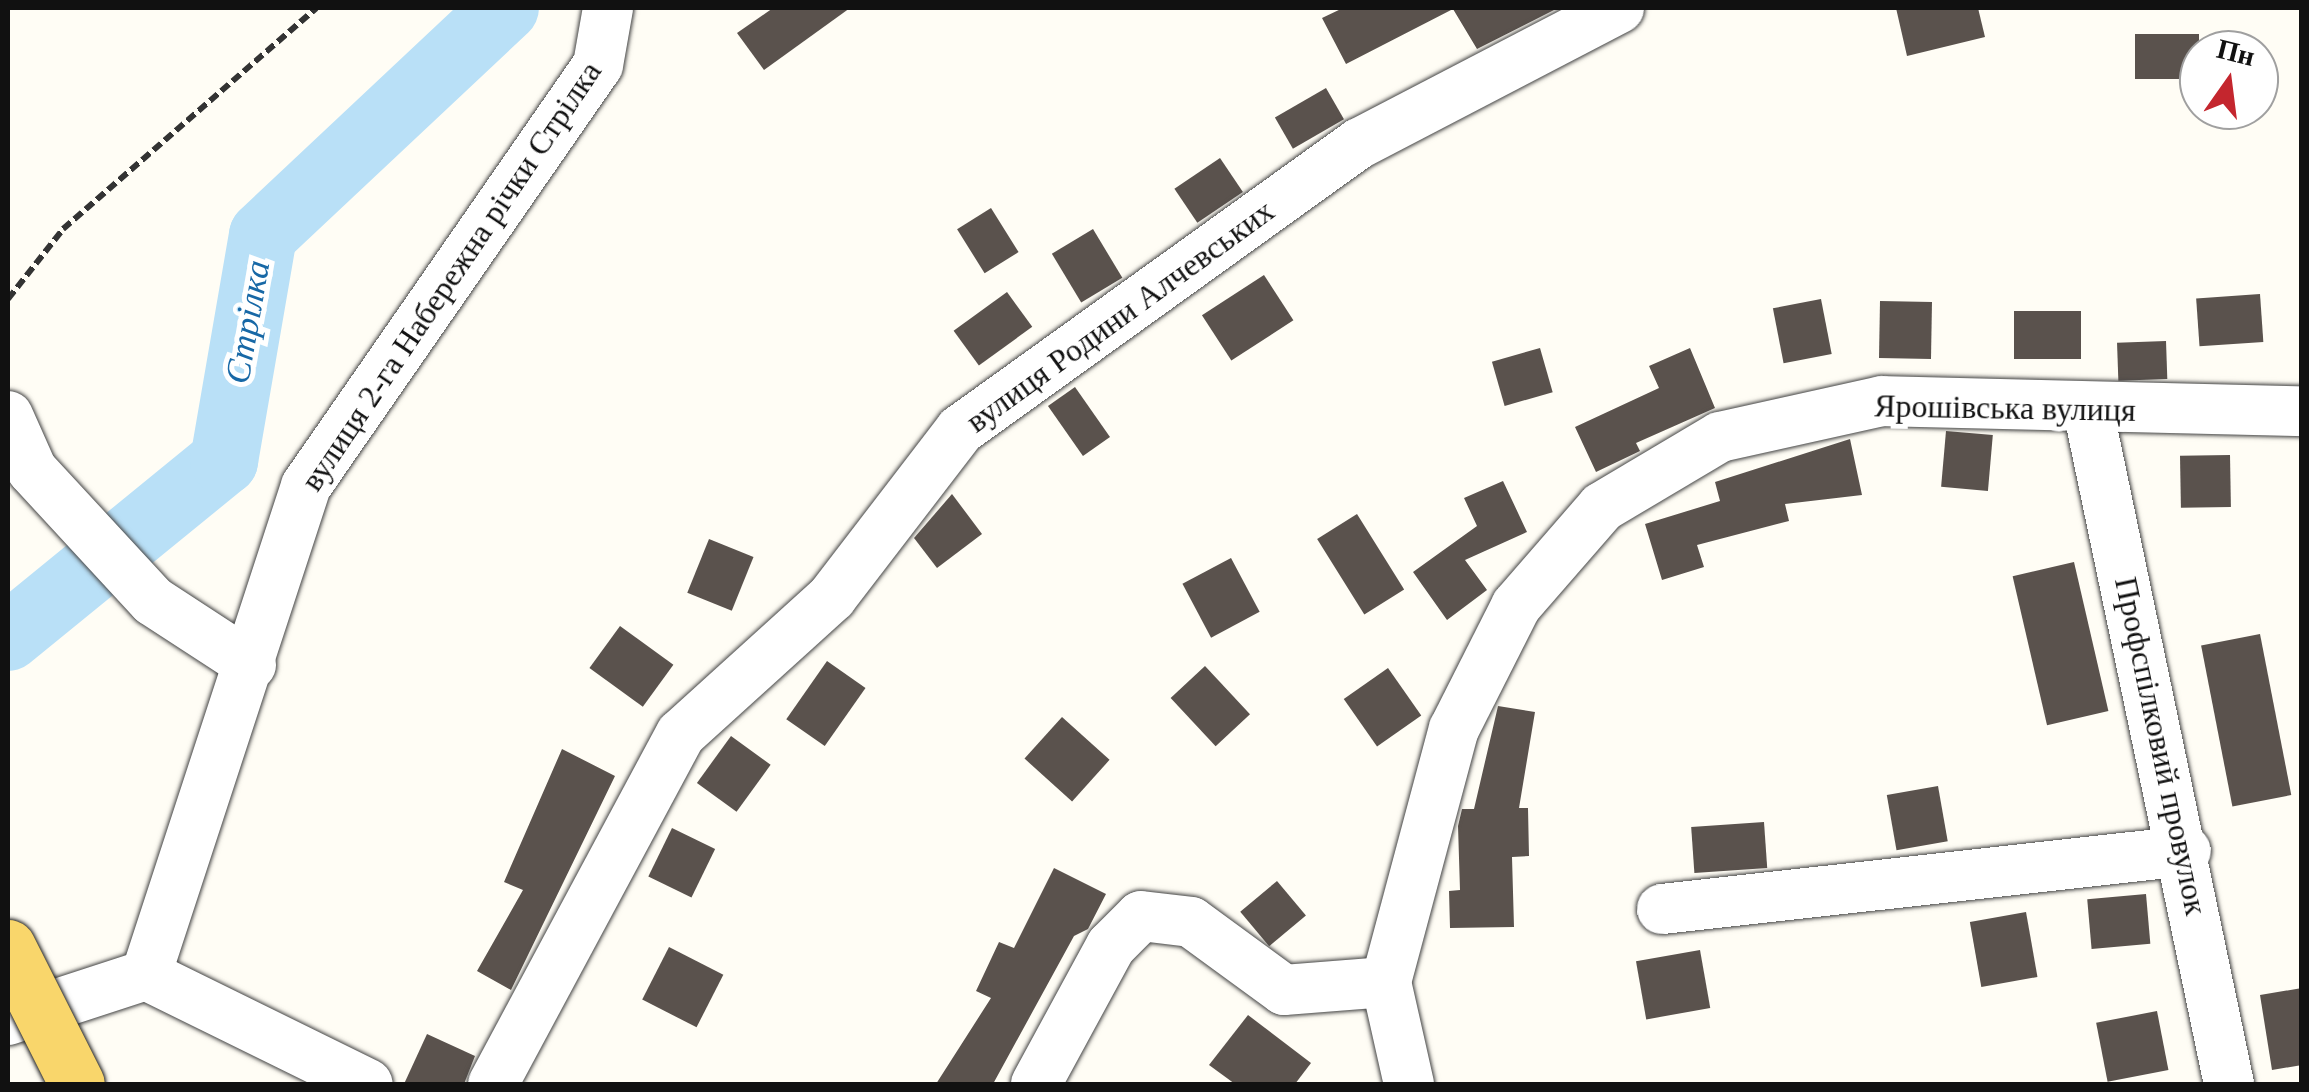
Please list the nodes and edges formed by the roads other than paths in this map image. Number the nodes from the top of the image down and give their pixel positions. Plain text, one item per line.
1 (608, 8) edge
2 (1619, 8) edge
3 (2088, 409) junction
4 (2302, 412) edge
5 (8, 416) edge
6 (32, 484) edge
7 (250, 664) junction
8 (2186, 851) junction
9 (1662, 909) dead end
10 (8, 947) edge
11 (146, 976) junction
12 (1386, 982) junction
13 (8, 1020) edge
14 (77, 1084) edge
15 (368, 1084) edge
16 (493, 1084) edge
17 (1036, 1084) edge
18 (1409, 1084) edge
19 (2229, 1084) edge

1 - 7 street, вулиця 2-га Набережна річки Стрілка
2 - 16 street, вулиця Родини Алчевських
3 - 4 street, Ярошівська вулиця
3 - 8 street, Профспілковий провулок
3 - 12 street, Ярошівська вулиця
5 - 6 street
6 - 7 street
7 - 11 street, вулиця 2-га Набережна річки Стрілка
8 - 9 street
8 - 19 street, Профспілковий провулок
10 - 14 main road, bridge
11 - 13 street
11 - 15 street
12 - 17 street
12 - 18 street, Ярошівська вулиця

